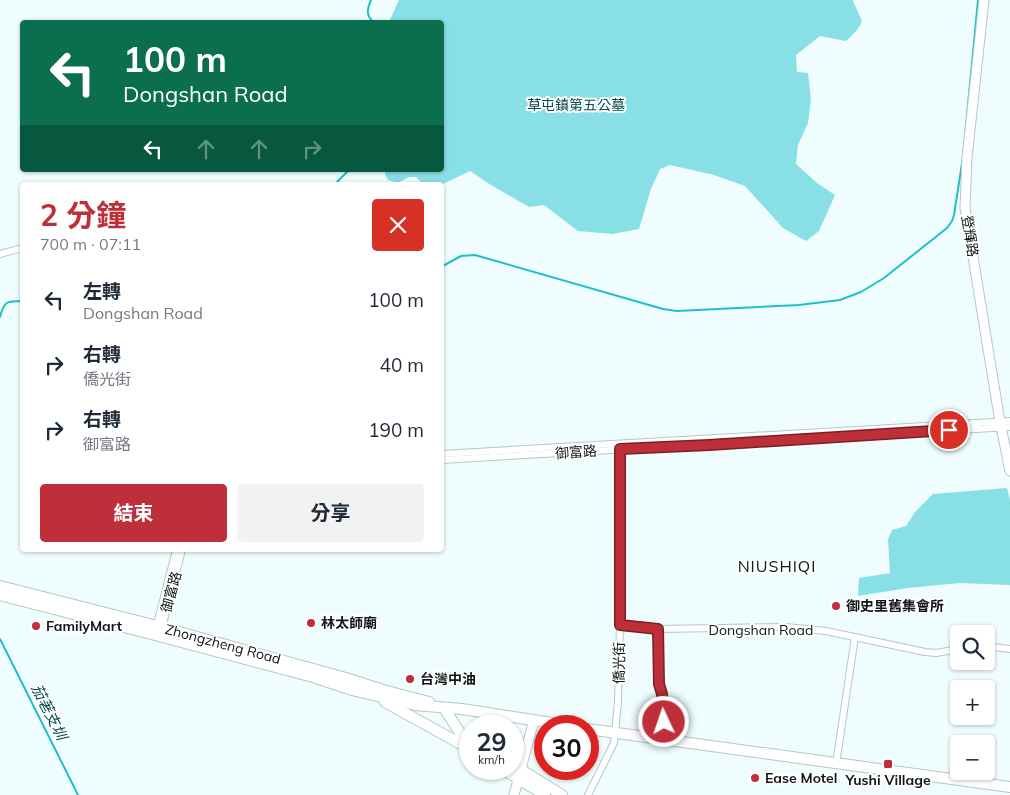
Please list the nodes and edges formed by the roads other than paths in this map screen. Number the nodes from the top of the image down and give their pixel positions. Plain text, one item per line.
1 (984, 0) edge
2 (20, 249) edge
3 (0, 254) edge
4 (1010, 421) edge
5 (1003, 425) edge
6 (619, 446) junction
7 (444, 454) edge
8 (444, 460) edge
9 (1010, 471) edge
10 (176, 552) edge
11 (181, 552) edge
12 (0, 586) edge
13 (0, 595) edge
14 (620, 625) junction
15 (158, 629) junction
16 (658, 629) junction
17 (855, 636) junction
18 (995, 647) edge
19 (1010, 649) edge
20 (950, 650) edge
21 (370, 695) junction
22 (444, 708) junction
23 (534, 720) joint
24 (459, 731) edge
25 (599, 731) edge
26 (615, 733) junction
27 (664, 740) junction
28 (459, 743) edge
29 (524, 749) edge
30 (836, 764) junction
31 (524, 774) edge
32 (524, 776) edge
33 (516, 780) edge
34 (1010, 787) edge
35 (514, 795) edge
36 (545, 795) edge
37 (562, 795) edge
38 (588, 795) edge

1 - 5 street, 登輝路
2 - 3 street
4 - 5 street, 御富路
5 - 6 street, 御富路
5 - 9 street, 登輝路
6 - 7 street, 御富路
6 - 8 street, 御富路
6 - 14 street, 僑光街
10 - 15 street, 御富路
11 - 15 street, 御富路
12 - 15 main road, Zhongzheng Road
13 - 15 main road, Zhongzheng Road
14 - 16 street, Dongshan Road
14 - 26 street, 僑光街
15 - 21 main road, Zhongzheng Road
15 - 22 main road, Zhongzheng Road
16 - 17 street, Dongshan Road
16 - 27 street
17 - 20 street, Dongshan Road
17 - 30 street
18 - 19 street
21 - 22 main road, Zhongzheng Road
21 - 28 main road
22 - 23 main road, Zhongzheng Road
22 - 24 main road
23 - 29 street
25 - 26 main road
26 - 27 main road
26 - 38 street, 僑光街
27 - 30 main road
30 - 34 main road
31 - 37 main road
32 - 36 main road
33 - 35 street

